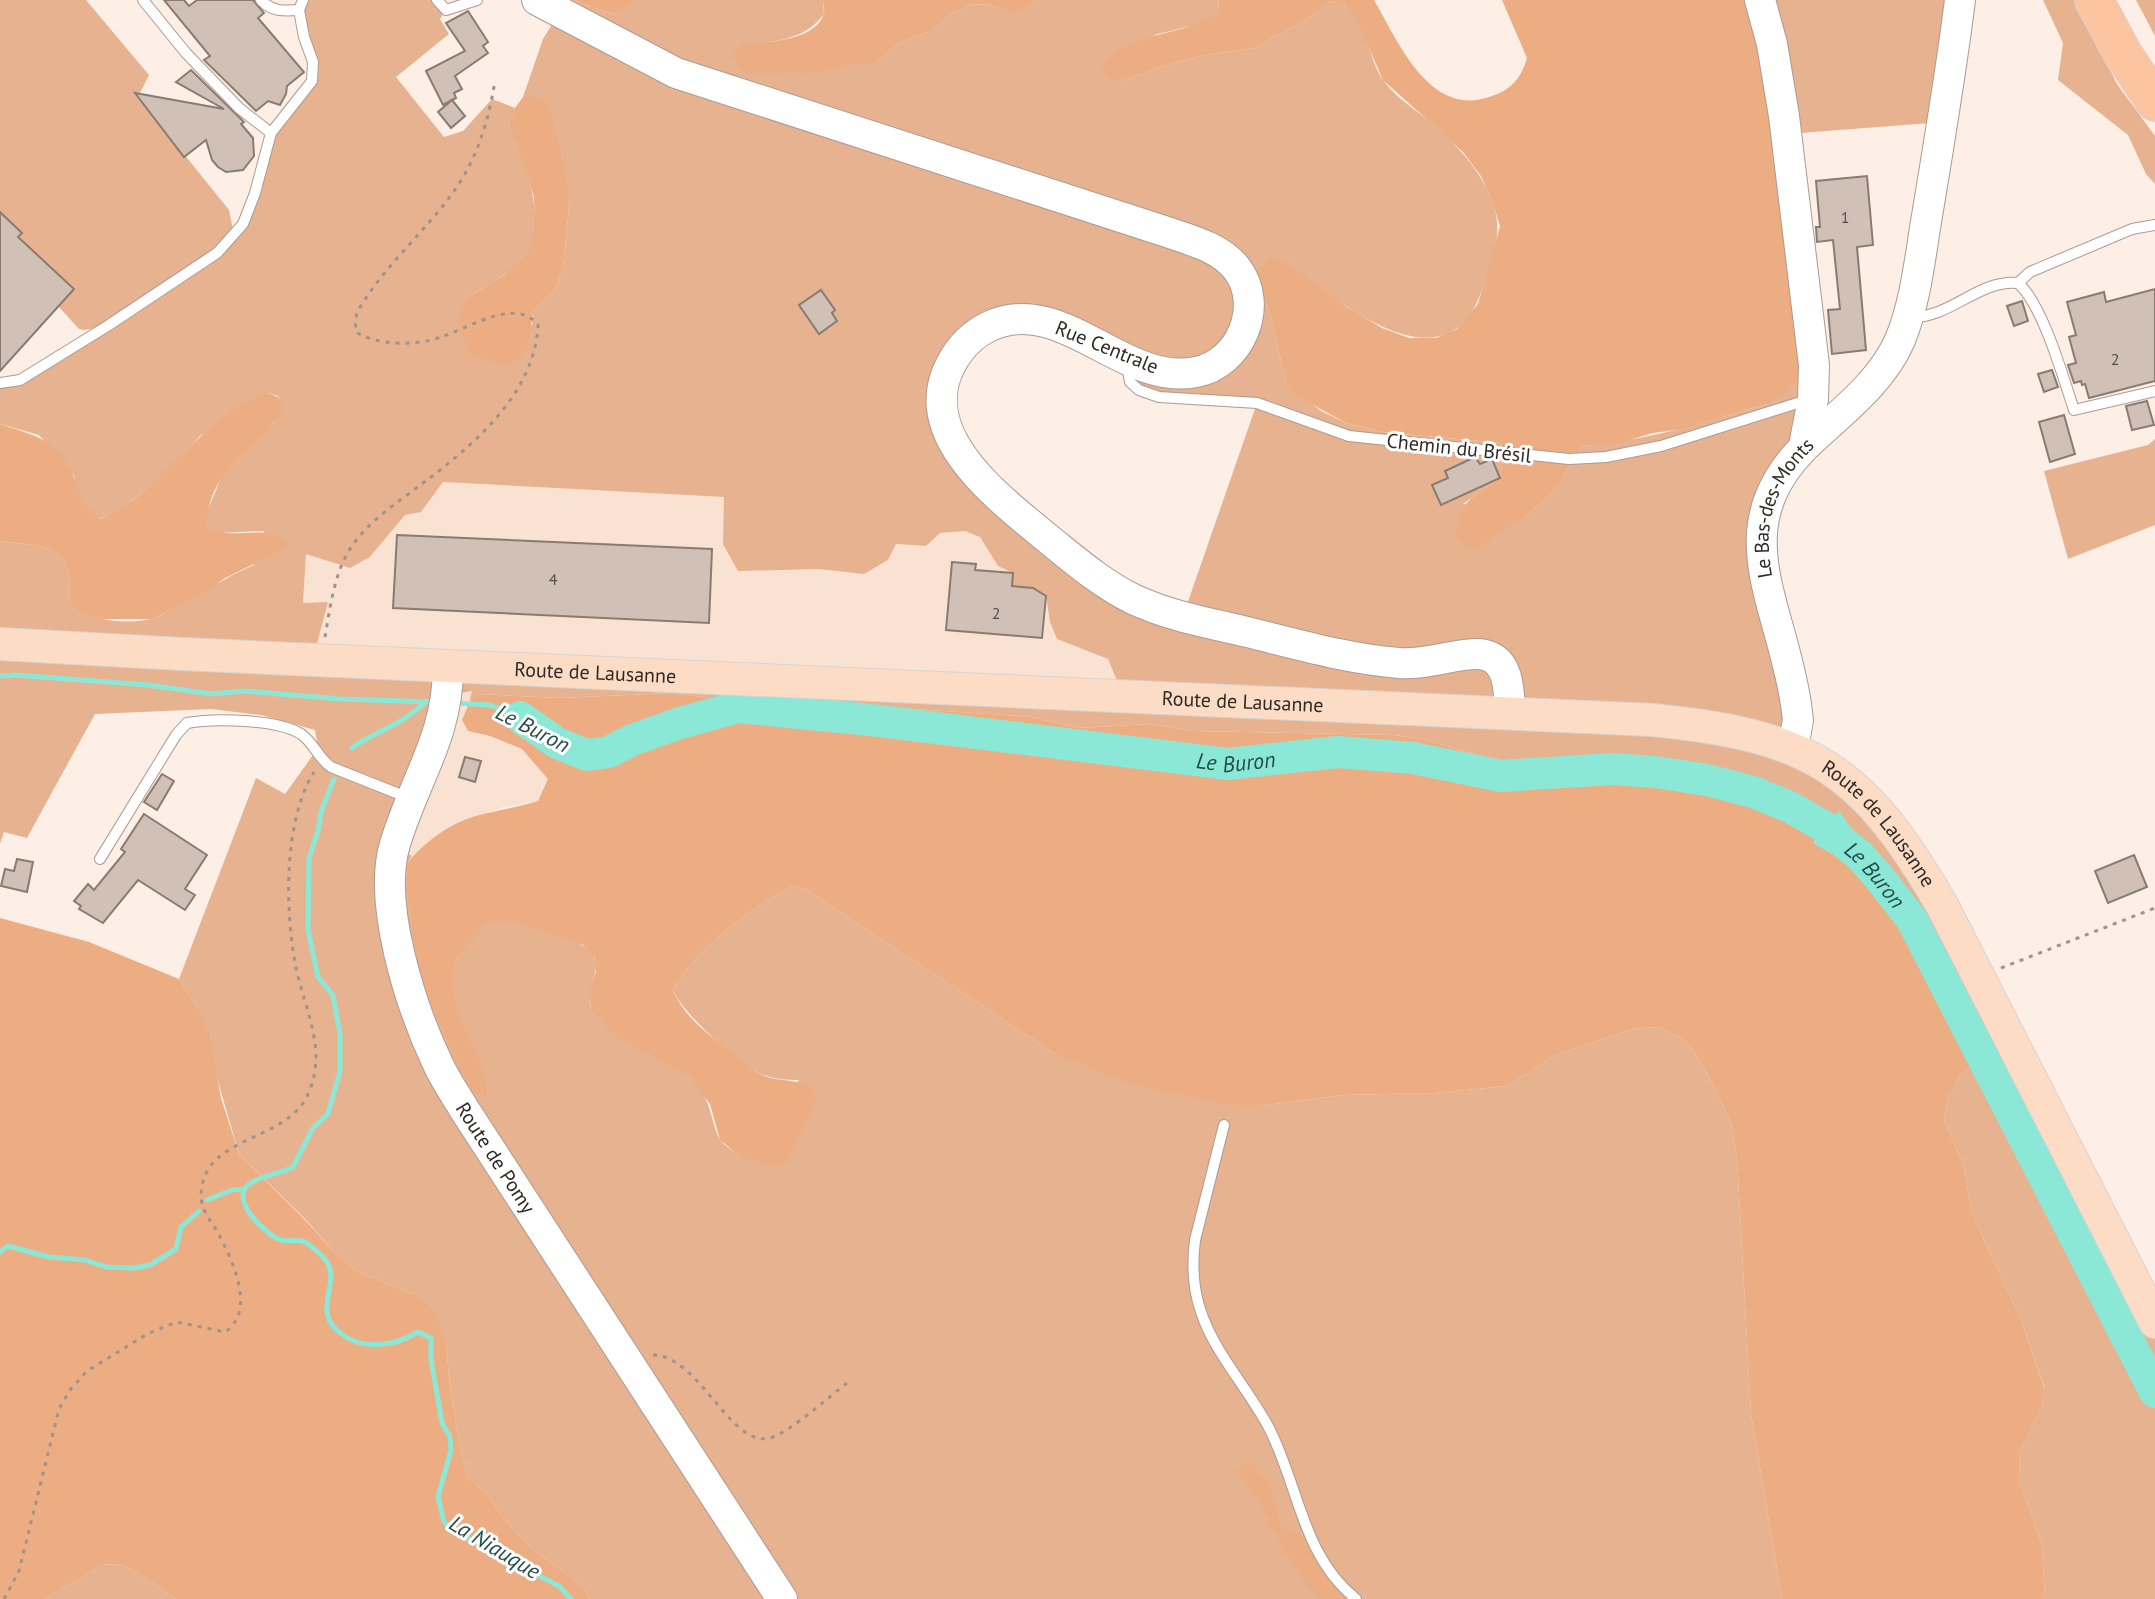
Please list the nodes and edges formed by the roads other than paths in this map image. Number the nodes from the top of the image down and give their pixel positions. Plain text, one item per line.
1 (143, 0) edge
2 (261, 0) edge
3 (437, 0) edge
4 (477, 0) edge
5 (537, 0) edge
6 (1760, 0) edge
7 (1960, 0) edge
8 (2094, 0) edge
9 (2117, 0) edge
10 (301, 5) edge
11 (2155, 67) edge
12 (2155, 102) edge
13 (271, 133) junction
14 (2155, 225) edge
15 (2018, 283) junction
16 (1908, 317) junction
17 (1127, 359) junction
18 (0, 383) edge
19 (1866, 389) junction
20 (2155, 391) edge
21 (1814, 393) junction
22 (1804, 446) junction
23 (0, 644) edge
24 (448, 676) junction
25 (1510, 713) junction
26 (1793, 748) junction
27 (411, 799) junction
28 (100, 859) dead end
29 (1224, 1125) dead end
30 (2155, 1322) edge
31 (782, 1599) edge
32 (1356, 1599) edge

1 - 13 lane
2 - 10 lane
3 - 4 lane
5 - 17 street, Rue Centrale
6 - 21 street
7 - 16 street, Le Bas-des-Monts
8 - 12 highway
9 - 11 highway
10 - 13 lane
13 - 18 lane
14 - 15 lane
15 - 16 lane
15 - 20 lane
16 - 19 street, Le Bas-des-Monts
17 - 21 lane, Chemin du Brésil
17 - 25 street, Rue Centrale
19 - 21 street
19 - 22 street, Le Bas-des-Monts
21 - 22 street
22 - 26 street, Le Bas-des-Monts
23 - 24 main road, Route de Lausanne
24 - 25 main road, Route de Lausanne
24 - 27 street, Route de Pomy
25 - 26 main road, Route de Lausanne
26 - 30 main road, Route de Lausanne
27 - 28 lane
27 - 31 street, Route de Pomy
29 - 32 lane

